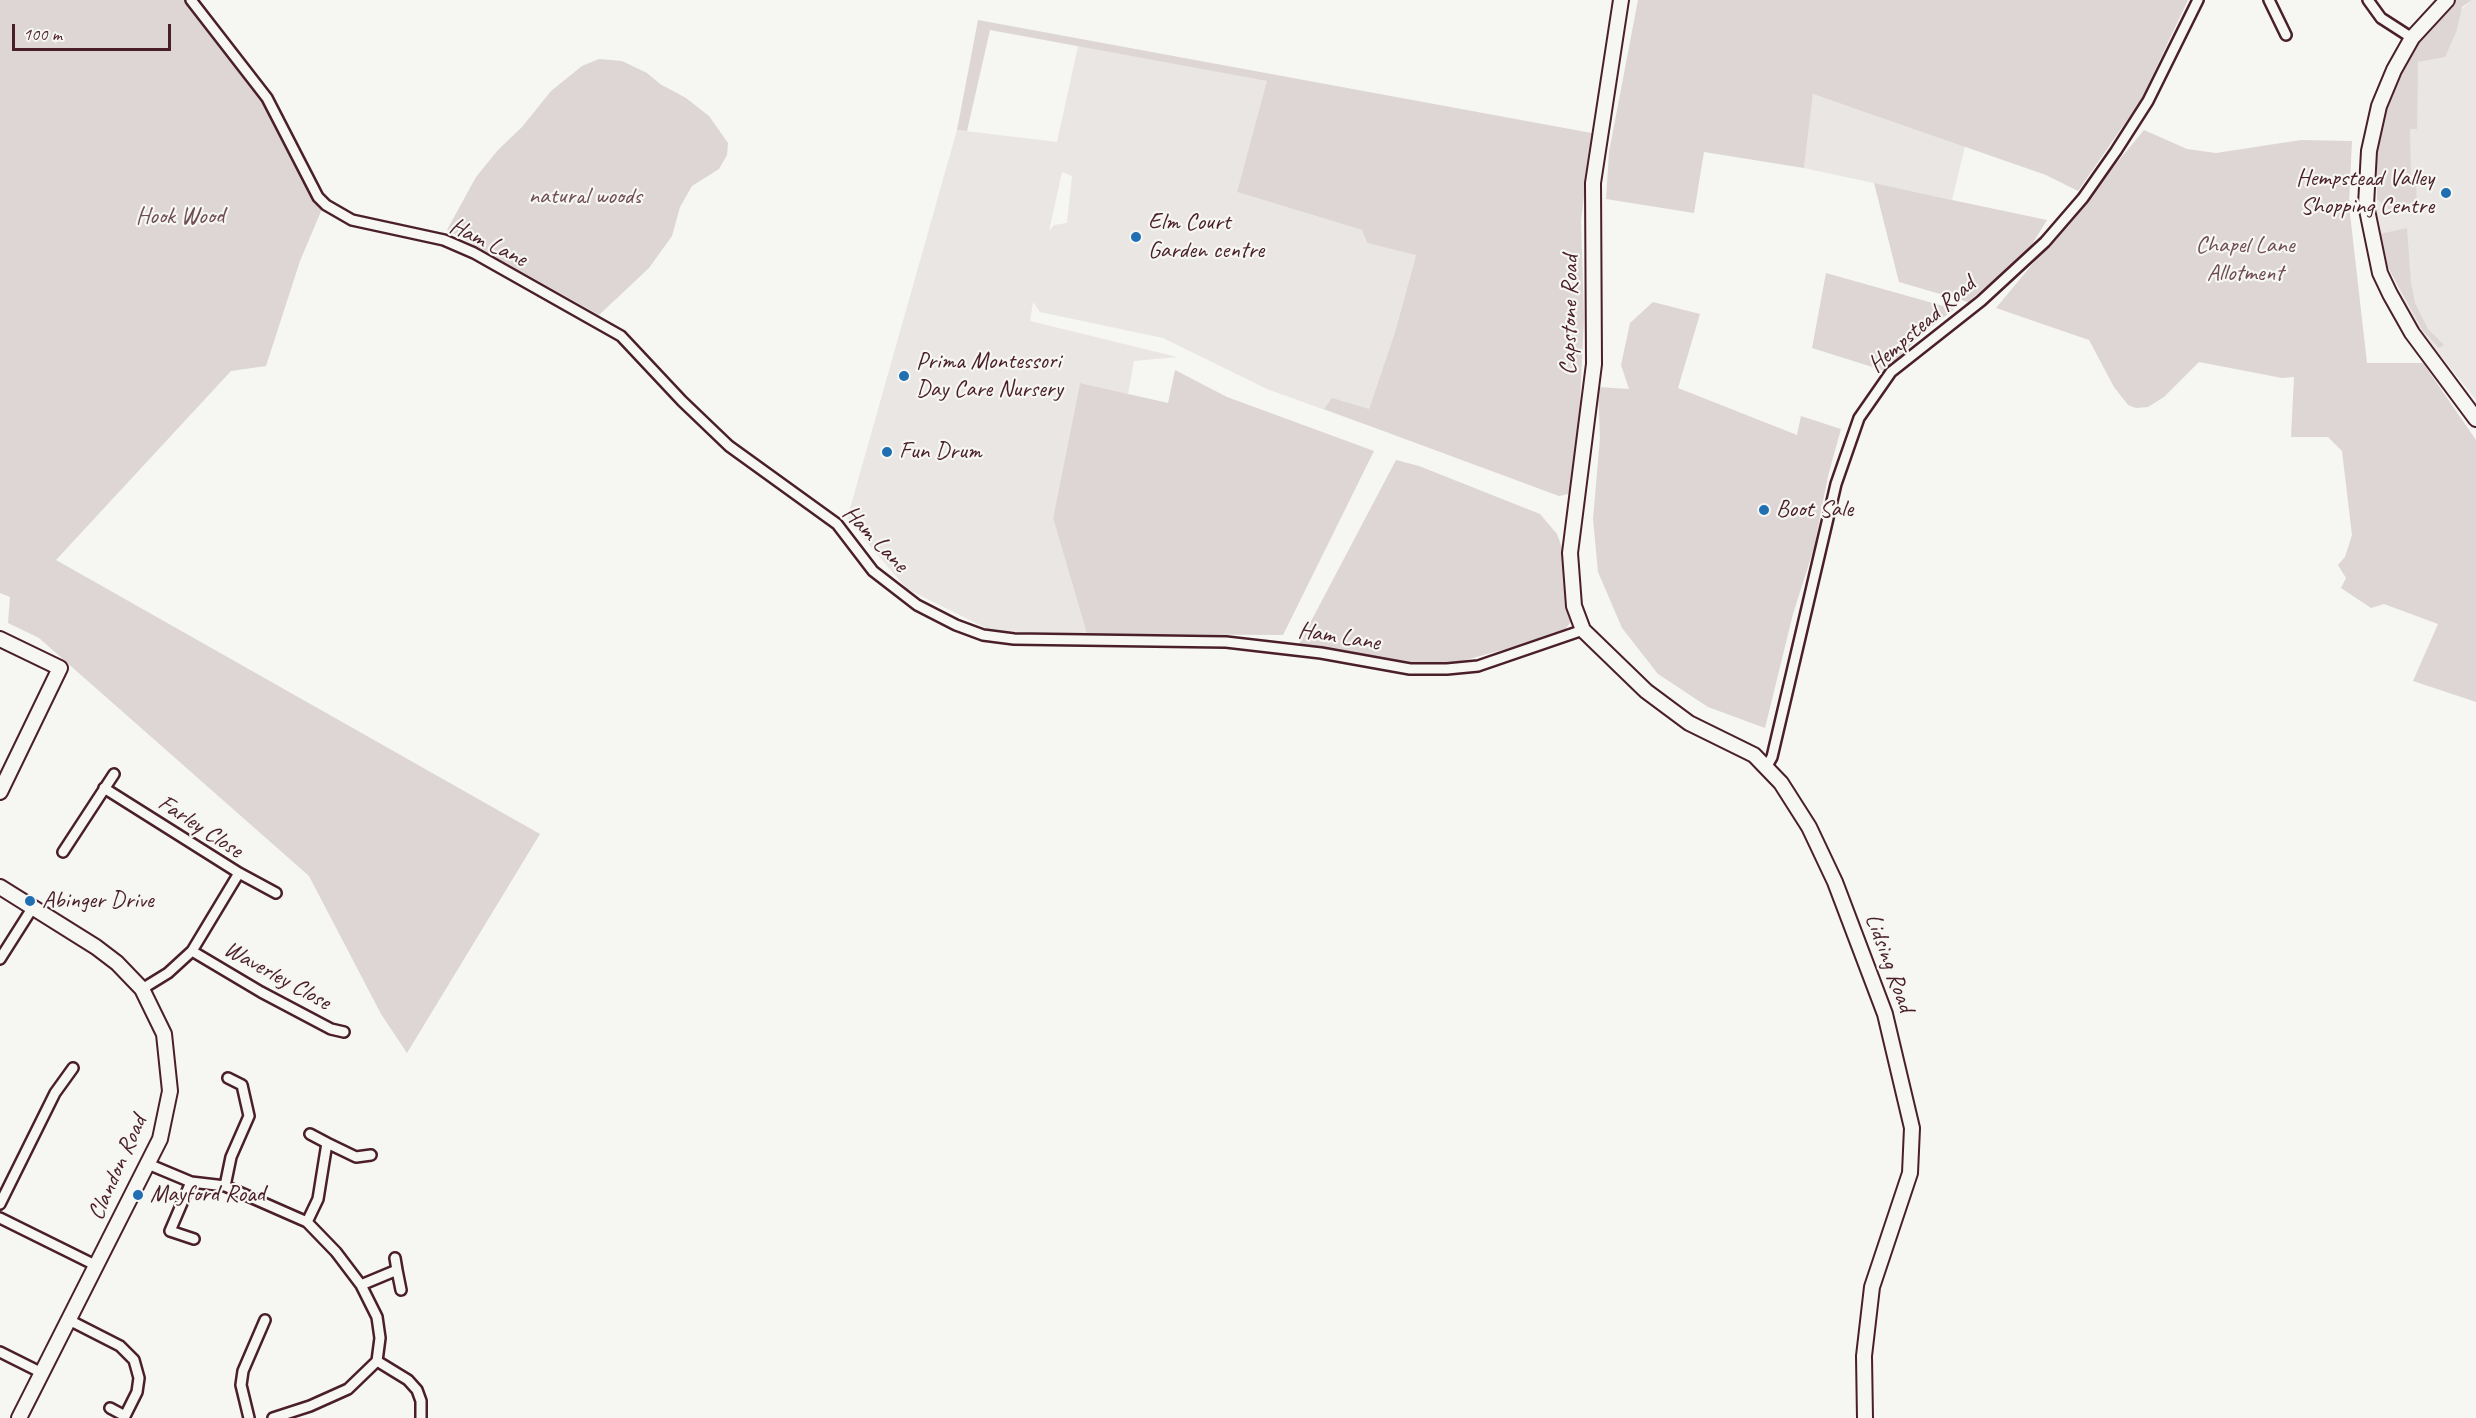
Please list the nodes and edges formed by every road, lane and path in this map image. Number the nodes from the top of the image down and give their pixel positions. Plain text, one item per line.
1 (191, 0) edge
2 (1621, 0) edge
3 (2198, 0) edge
4 (2269, 0) edge
5 (2367, 0) edge
6 (2447, 0) edge
7 (2286, 35) dead end
8 (2412, 38) junction
9 (2476, 419) edge
10 (1583, 630) junction
11 (0, 639) edge
12 (1767, 766) junction
13 (114, 774) dead end
14 (104, 789) junction
15 (0, 792) edge
16 (63, 852) dead end
17 (239, 873) junction
18 (0, 887) edge
19 (276, 893) dead end
20 (33, 907) junction
21 (192, 951) junction
22 (0, 959) edge
23 (142, 988) junction
24 (344, 1032) dead end
25 (73, 1068) dead end
26 (228, 1078) dead end
27 (310, 1134) dead end
28 (327, 1143) junction
29 (371, 1155) dead end
30 (148, 1164) junction
31 (191, 1182) junction
32 (225, 1186) junction
33 (0, 1204) edge
34 (0, 1218) edge
35 (307, 1222) junction
36 (194, 1239) dead end
37 (395, 1258) dead end
38 (97, 1266) junction
39 (397, 1270) junction
40 (361, 1285) junction
41 (400, 1290) dead end
42 (69, 1320) junction
43 (265, 1320) dead end
44 (0, 1352) edge
45 (377, 1361) junction
46 (42, 1373) junction
47 (110, 1408) dead end
48 (125, 1417) edge
49 (19, 1418) edge
50 (249, 1418) edge
51 (273, 1418) edge
52 (421, 1418) edge
53 (1865, 1418) edge

1 - 10 street, Ham Lane
2 - 10 street, Capstone Road
3 - 12 street, Hempstead Road
4 - 7 street
5 - 8 street
6 - 8 street
8 - 9 street
10 - 12 street, Lidsing Road
11 - 15 street
12 - 53 street, Lidsing Road
13 - 14 street
14 - 16 street
14 - 17 street, Farley Close
17 - 19 street
17 - 21 street, Farley Close
18 - 20 street, Clandon Road
20 - 22 street
20 - 23 street, Clandon Road
21 - 23 street, Farley Close
21 - 24 street, Waverley Close
23 - 30 street, Clandon Road
25 - 33 street
26 - 32 street
27 - 28 street
28 - 29 street
28 - 35 street
30 - 31 street
30 - 38 street, Clandon Road
31 - 32 street
31 - 36 street
32 - 35 street
34 - 38 street
35 - 40 street
37 - 39 street
38 - 42 street, Clandon Road
39 - 40 street
39 - 41 street
40 - 45 street
42 - 46 street, Clandon Road
42 - 48 street
43 - 50 street
44 - 46 street
45 - 51 street
45 - 52 street
46 - 49 street, Clandon Road
47 - 48 street

